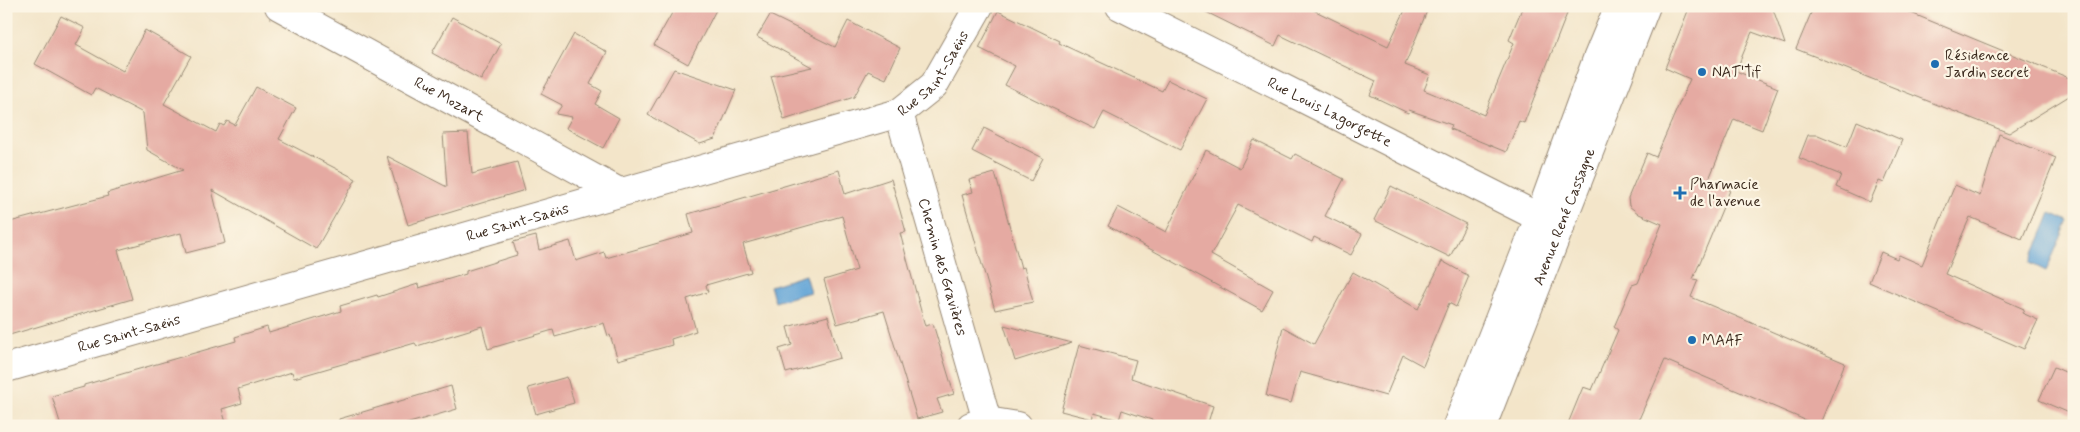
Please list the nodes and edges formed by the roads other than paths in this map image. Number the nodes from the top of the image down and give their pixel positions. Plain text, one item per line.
1 (279, 6) edge
2 (979, 6) edge
3 (1120, 6) edge
4 (1620, 6) edge
5 (1646, 6) edge
6 (899, 113) junction
7 (619, 192) junction
8 (1550, 223) junction
9 (6, 368) edge
10 (979, 423) edge
11 (1018, 426) edge
12 (1457, 426) edge
13 (1482, 426) edge

1 - 7 street, Rue Mozart
2 - 6 street, Rue Saint-Saëns
3 - 8 street, Rue Louis Lagorgette
4 - 8 street, Avenue René Cassagne
5 - 8 street, Avenue René Cassagne
6 - 7 street, Rue Saint-Saëns
6 - 10 street, Chemin des Gravières
7 - 9 street, Rue Saint-Saëns
8 - 12 street, Avenue René Cassagne
8 - 13 street, Avenue René Cassagne
10 - 11 street

